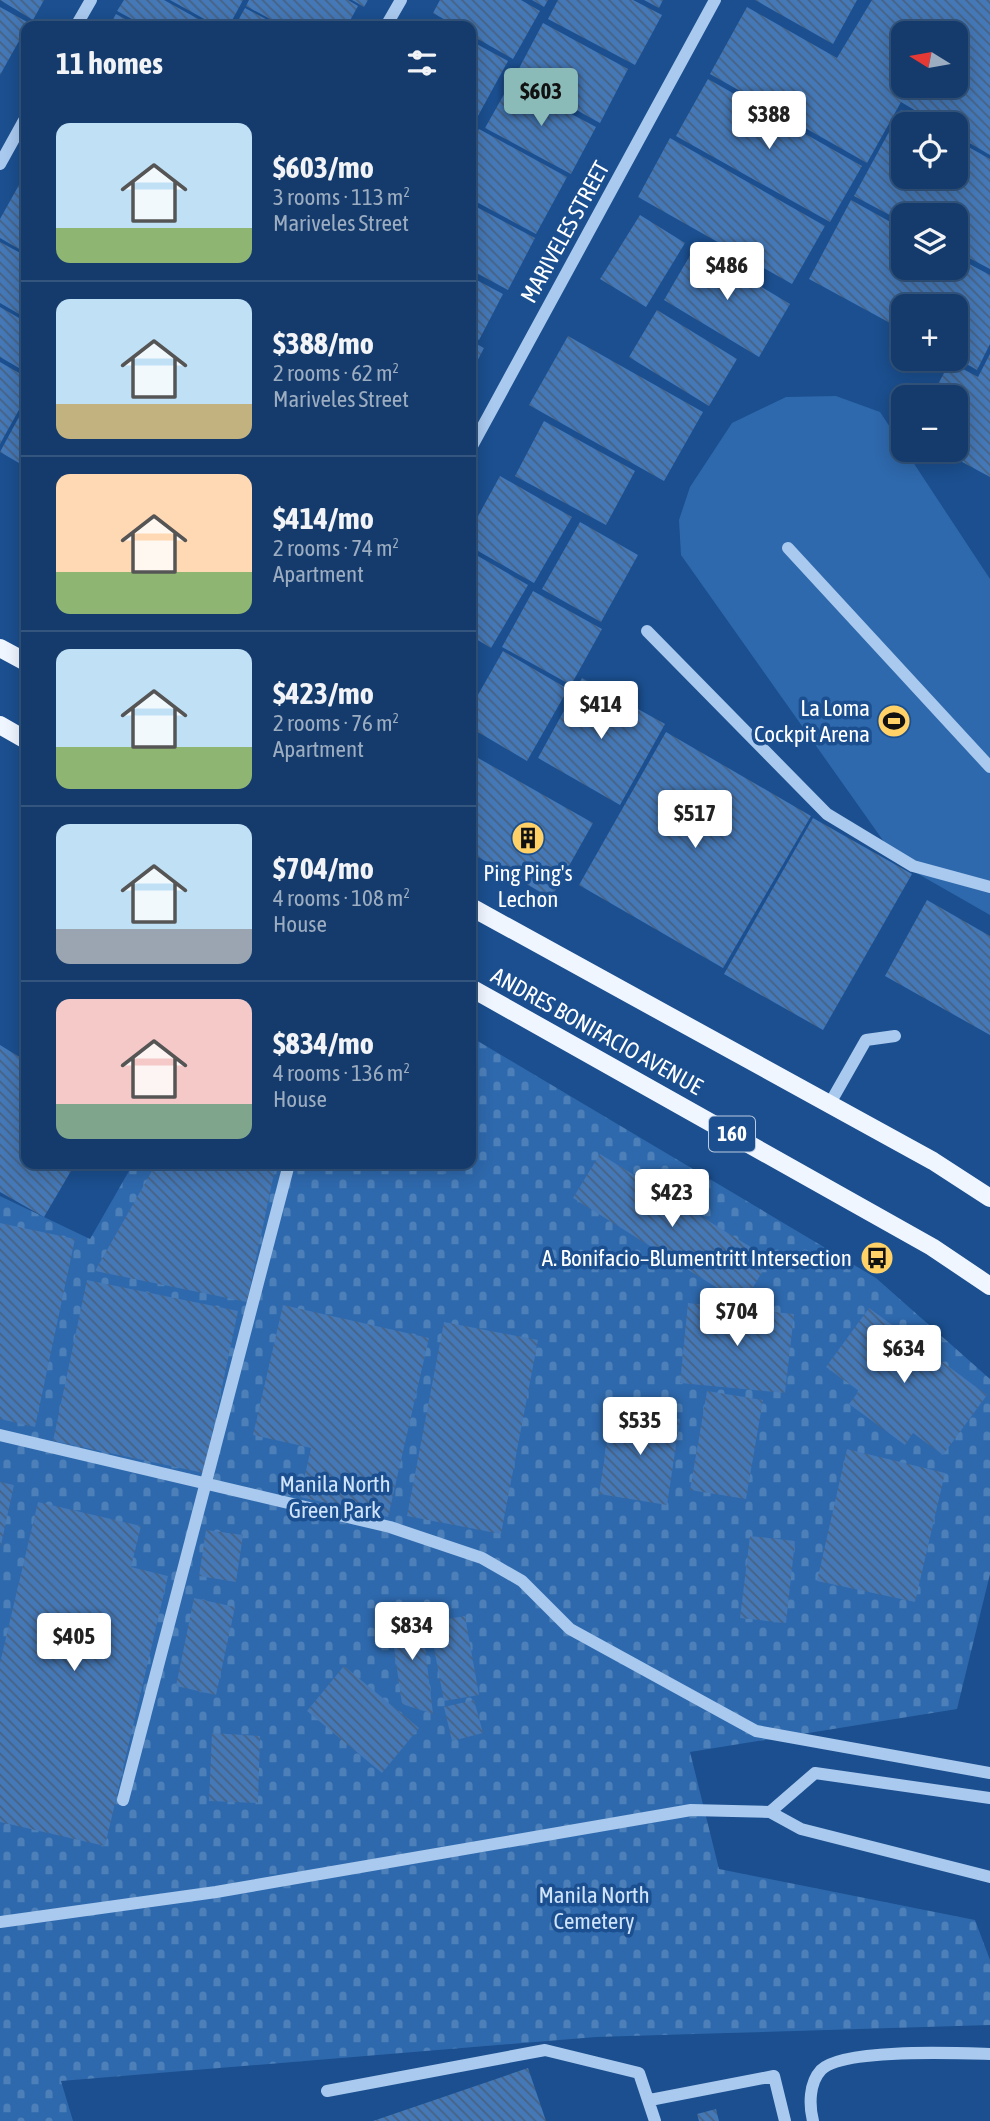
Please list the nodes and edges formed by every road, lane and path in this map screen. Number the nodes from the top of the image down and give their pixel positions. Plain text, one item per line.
1 (91, 0) edge
2 (401, 0) edge
3 (715, 0) edge
4 (79, 21) edge
5 (389, 21) edge
6 (21, 126) edge
7 (0, 164) edge
8 (476, 439) edge
9 (788, 548) dead end
10 (648, 631) dead end
11 (0, 648) edge
12 (21, 659) edge
13 (0, 725) edge
14 (21, 737) edge
15 (990, 767) edge
16 (990, 887) edge
17 (476, 910) edge
18 (476, 991) edge
19 (895, 1035) dead end
20 (829, 1105) junction
21 (288, 1169) edge
22 (990, 1198) edge
23 (990, 1286) edge
24 (0, 1435) edge
25 (206, 1484) junction
26 (990, 1773) edge
27 (990, 1798) edge
28 (123, 1800) dead end
29 (770, 1812) junction
30 (990, 1877) edge
31 (0, 1922) edge
32 (990, 2054) edge
33 (327, 2091) dead end
34 (650, 2100) junction
35 (655, 2121) edge
36 (785, 2121) edge
37 (813, 2121) edge

1 - 4 street
2 - 5 street
3 - 8 street, MARIVELES STREET
6 - 7 street
9 - 15 street
10 - 16 street
11 - 12 main road
13 - 14 main road
17 - 20 main road, ANDRES BONIFACIO AVENUE
18 - 23 main road, ANDRES BONIFACIO AVENUE / 160
19 - 20 street
20 - 22 main road, ANDRES BONIFACIO AVENUE
21 - 25 street
24 - 25 street
25 - 26 street
25 - 28 street
27 - 29 street
29 - 30 street
29 - 31 street
32 - 37 street
33 - 34 street
34 - 35 street
34 - 36 street

